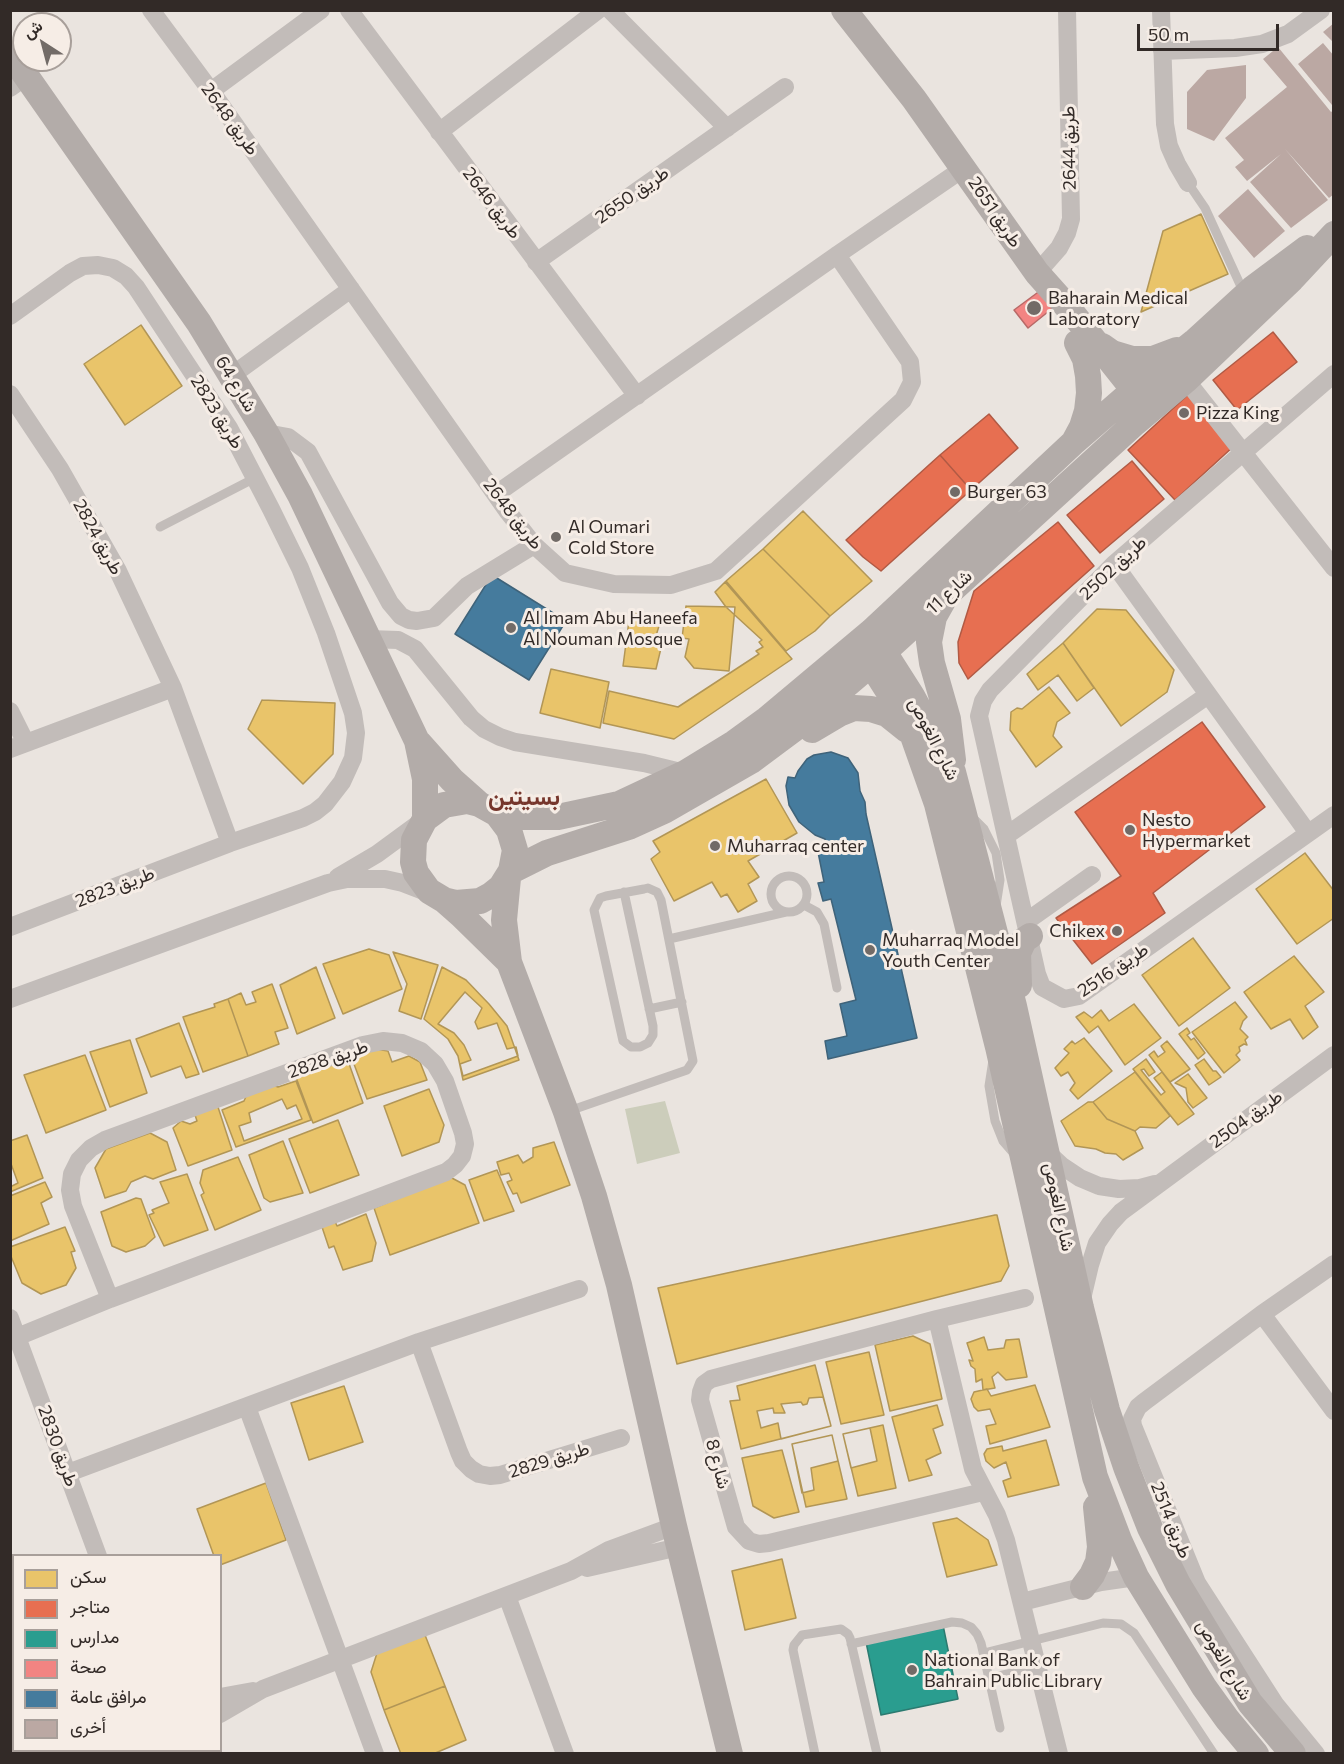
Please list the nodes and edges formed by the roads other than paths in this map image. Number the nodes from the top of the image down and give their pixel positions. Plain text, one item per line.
1 (151, 10) edge
2 (321, 10) edge
3 (349, 10) edge
4 (598, 10) edge
5 (610, 10) edge
6 (1067, 10) edge
7 (1161, 10) edge
8 (1321, 10) edge
9 (851, 13) edge
10 (1162, 51) junction
11 (10, 53) edge
12 (19, 82) edge
13 (785, 87) dead end
14 (211, 91) junction
15 (727, 128) junction
16 (440, 132) junction
17 (964, 168) junction
18 (1188, 183) joint
19 (1334, 233) edge
20 (837, 255) junction
21 (536, 262) junction
22 (1037, 273) junction
23 (351, 290) junction
24 (1245, 296) junction
25 (10, 316) edge
26 (1085, 342) junction
27 (1194, 342) junction
28 (231, 376) junction
29 (1186, 380) junction
30 (1332, 380) edge
31 (10, 394) edge
32 (636, 396) junction
33 (1135, 406) junction
34 (266, 433) junction
35 (1073, 443) junction
36 (1243, 454) junction
37 (255, 478) junction
38 (496, 494) junction
39 (160, 527) dead end
40 (534, 545) junction
41 (1114, 564) junction
42 (1334, 568) edge
43 (946, 595) junction
44 (368, 639) junction
45 (870, 648) junction
46 (173, 688) junction
47 (990, 690) joint
48 (1208, 695) junction
49 (10, 711) edge
50 (913, 736) junction
51 (417, 741) junction
52 (18, 746) edge
53 (773, 746) junction
54 (953, 772) junction
55 (685, 773) junction
56 (488, 809) junction
57 (1334, 815) edge
58 (424, 820) junction
59 (1308, 833) junction
60 (1007, 835) junction
61 (230, 843) junction
62 (509, 874) junction
63 (1092, 875) dead end
64 (328, 883) junction
65 (624, 892) junction
66 (441, 899) junction
67 (804, 905) junction
68 (786, 912) junction
69 (10, 927) edge
70 (1028, 929) junction
71 (669, 939) junction
72 (508, 962) junction
73 (837, 988) dead end
74 (10, 999) edge
75 (682, 1002) junction
76 (1014, 1006) junction
77 (649, 1009) junction
78 (1334, 1055) edge
79 (567, 1112) junction
80 (1047, 1151) junction
81 (1159, 1183) junction
82 (1334, 1264) edge
83 (579, 1289) dead end
84 (1024, 1298) dead end
85 (110, 1299) junction
86 (1080, 1308) junction
87 (1262, 1314) junction
88 (10, 1318) edge
89 (937, 1319) junction
90 (17, 1337) junction
91 (419, 1342) junction
92 (247, 1407) junction
93 (1334, 1411) edge
94 (621, 1438) dead end
95 (68, 1473) junction
96 (1095, 1477) junction
97 (983, 1492) junction
98 (677, 1537) junction
99 (97, 1554) edge
100 (1136, 1577) junction
101 (1083, 1587) junction
102 (507, 1596) junction
103 (1022, 1602) junction
104 (1032, 1642) junction
105 (851, 1644) junction
106 (984, 1653) junction
107 (340, 1660) junction
108 (1038, 1667) junction
109 (990, 1678) junction
110 (263, 1689) junction
111 (222, 1697) edge
112 (1250, 1703) junction
113 (222, 1713) edge
114 (1000, 1728) dead end
115 (375, 1754) edge
116 (565, 1754) edge
117 (730, 1754) edge
118 (815, 1754) edge
119 (877, 1754) edge
120 (1059, 1754) edge
121 (1214, 1754) edge
122 (1256, 1754) edge
123 (1293, 1754) edge
124 (1316, 1754) edge

1 - 14 street, طريق 2648
2 - 14 street
3 - 16 street, طريق 2646
4 - 16 street
5 - 15 street
6 - 22 street, طريق 2644
7 - 10 street
8 - 10 street
9 - 17 main road, طريق 2651
10 - 18 street
11 - 12 main road, شارع 64
12 - 28 main road, شارع 64
13 - 15 street, طريق 2650
14 - 23 street, طريق 2648
15 - 21 street, طريق 2650
16 - 21 street, طريق 2646
17 - 20 street
17 - 22 main road, طريق 2651
18 - 24 lane
19 - 24 main road, شارع 11
19 - 29 main road, شارع 11
20 - 32 street
20 - 40 street, طريق 2648
21 - 32 street, طريق 2646
22 - 26 main road, طريق 2651
23 - 28 street
23 - 38 street, طريق 2648
24 - 27 main road, شارع 11
25 - 37 street, طريق 2823
26 - 27 main road
26 - 33 main road, طريق 2651
26 - 35 main road
27 - 33 main road, شارع 11
28 - 34 main road, شارع 64
29 - 33 main road, شارع 11
29 - 36 street
30 - 36 street, طريق 2502
31 - 46 street, طريق 2824
32 - 38 street
33 - 35 main road, شارع 11
33 - 43 main road, شارع 11
34 - 40 street
34 - 44 main road, شارع 64
35 - 45 main road, شارع 11
36 - 41 street, طريق 2502
36 - 42 street
37 - 39 lane
37 - 61 street, طريق 2823
38 - 40 street, طريق 2648
41 - 47 street, طريق 2502
41 - 48 street
43 - 45 main road, شارع 11
43 - 54 main road
44 - 51 main road, شارع 64
44 - 55 street
45 - 50 main road, شارع الغوص
45 - 53 main road, شارع 11
45 - 54 main road, شارع الغوص
45 - 55 main road, شارع 11
46 - 52 street
46 - 61 street, طريق 2824
47 - 60 street, طريق 2516
48 - 59 street
48 - 60 street
49 - 52 street
50 - 53 main road
50 - 96 main road, شارع الغوص
51 - 56 main road, شارع 64
51 - 58 main road, شارع 64
53 - 62 main road, شارع 11
54 - 76 main road, شارع الغوص
55 - 56 main road, شارع 11
56 - 58 main road
56 - 62 main road
57 - 59 street, طريق 2516
58 - 64 street
58 - 66 main road
59 - 70 street, طريق 2516
60 - 70 street, طريق 2516
61 - 69 street, طريق 2823
62 - 66 main road
62 - 72 main road
63 - 70 street
64 - 66 street
64 - 74 street
65 - 71 lane
65 - 77 lane
65 - 77 lane
66 - 72 main road
67 - 68 lane
67 - 68 lane
67 - 73 lane
68 - 71 lane
70 - 76 main road
71 - 75 lane
72 - 79 main road
75 - 77 lane
75 - 79 lane
76 - 80 main road, شارع الغوص
78 - 81 street, طريق 2504
79 - 98 main road
80 - 81 street, طريق 2504
80 - 86 main road, شارع الغوص
81 - 86 street, طريق 2504
82 - 87 street, طريق 2514
83 - 91 street
84 - 89 street, شارع 8
85 - 85 street, طريق 2828
85 - 90 street, طريق 2828
86 - 112 main road, شارع الغوص
87 - 93 street
87 - 124 street, طريق 2514
88 - 90 street, طريق 2830
89 - 97 street
89 - 97 street, شارع 8
90 - 95 street, طريق 2830
91 - 92 street
91 - 94 street, طريق 2829
92 - 95 street
92 - 107 street
95 - 99 street, طريق 2830
96 - 100 main road, شارع الغوص
96 - 101 main road
97 - 103 street
98 - 102 street
98 - 117 main road
100 - 101 street
100 - 112 main road
100 - 122 main road, شارع الغوص
101 - 103 street
102 - 107 street
102 - 116 street
103 - 104 street
104 - 106 lane
104 - 108 street
104 - 121 lane
105 - 106 lane
105 - 118 lane
105 - 119 lane
106 - 109 lane
107 - 110 street
107 - 115 street
108 - 109 lane
108 - 120 street
109 - 114 lane
110 - 111 street
110 - 113 street
112 - 123 main road, شارع الغوص

